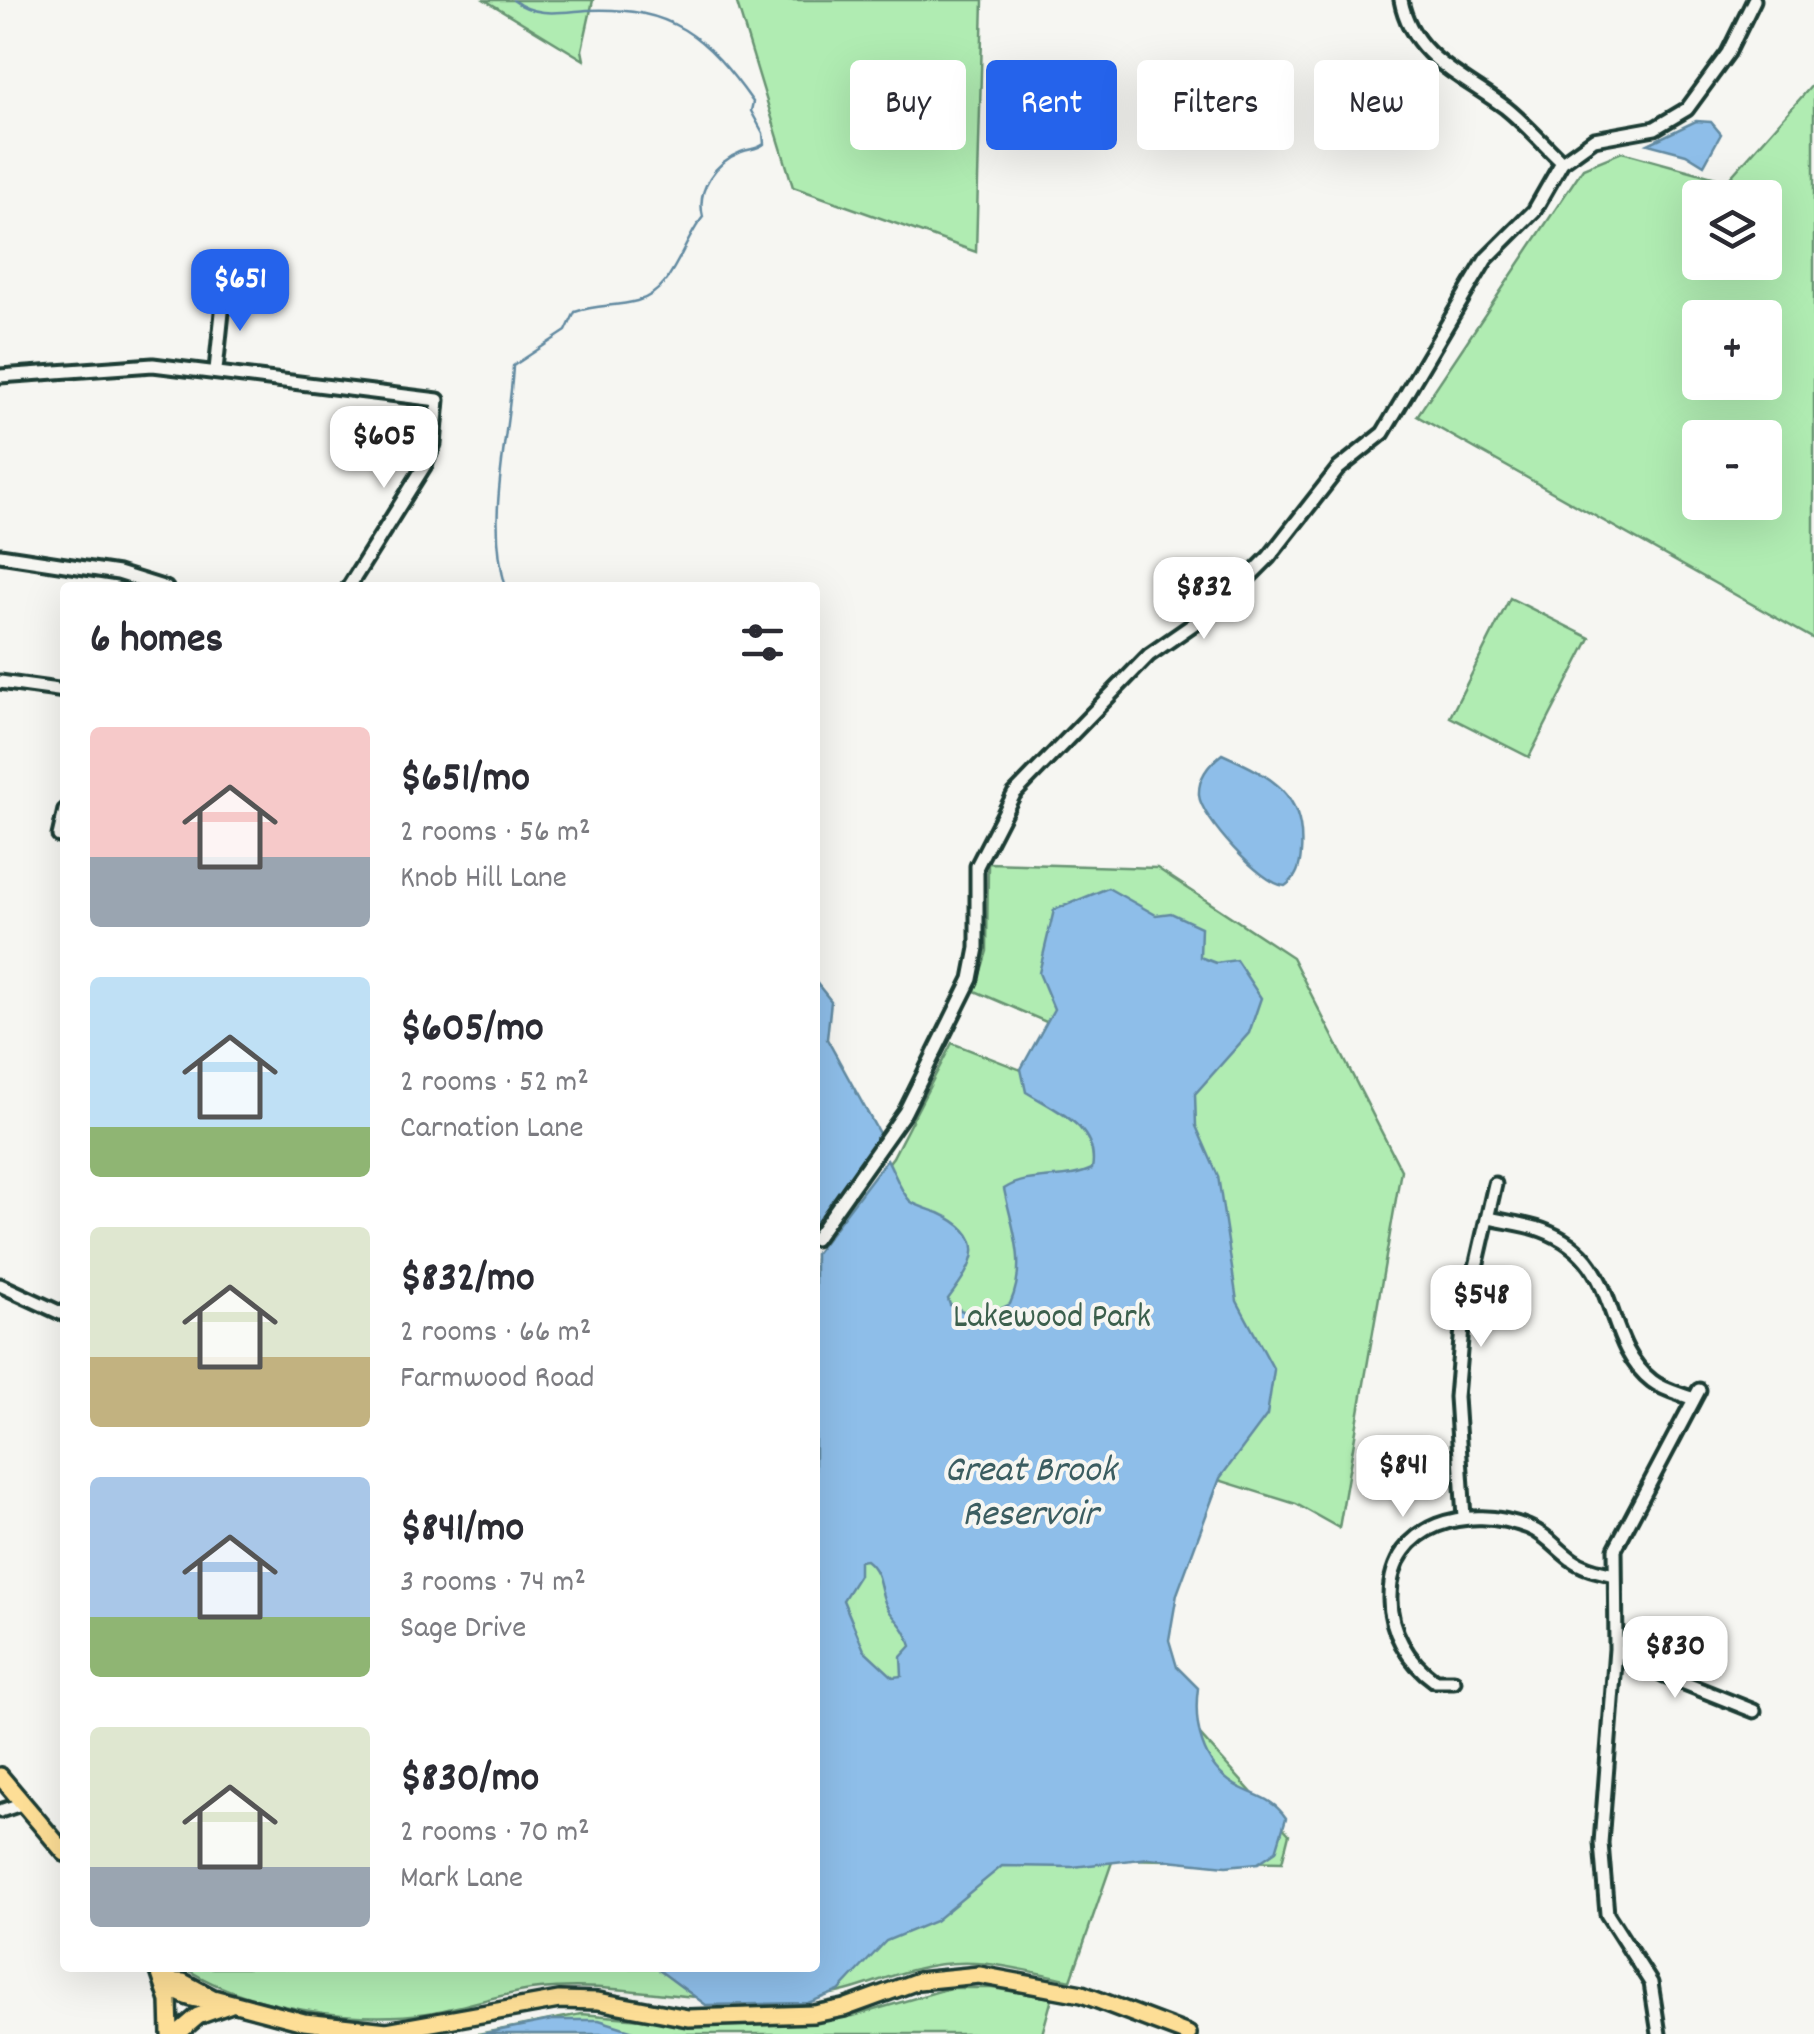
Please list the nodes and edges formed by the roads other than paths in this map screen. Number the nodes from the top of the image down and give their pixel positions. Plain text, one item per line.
1 (1401, 0) edge
2 (1754, 0) edge
3 (1562, 162) junction
4 (224, 293) dead end
5 (216, 370) junction
6 (0, 376) edge
7 (0, 555) edge
8 (118, 573) junction
9 (116, 582) edge
10 (147, 582) edge
11 (352, 582) edge
12 (0, 682) edge
13 (60, 690) edge
14 (60, 832) edge
15 (59, 836) dead end
16 (1495, 1184) dead end
17 (1489, 1218) junction
18 (820, 1232) edge
19 (0, 1285) edge
20 (60, 1314) edge
21 (1464, 1517) junction
22 (1614, 1575) junction
23 (1616, 1649) junction
24 (1454, 1682) dead end
25 (1754, 1712) dead end
26 (0, 1776) edge
27 (24, 1804) junction
28 (0, 1811) edge
29 (60, 1847) edge
30 (161, 1974) edge
31 (239, 2005) junction
32 (335, 2031) edge
33 (174, 2034) edge
34 (1188, 2034) edge
35 (1659, 2034) edge

1 - 3 street
2 - 3 street
3 - 18 street
4 - 5 street
5 - 6 street
5 - 11 street
7 - 8 street
8 - 9 street
8 - 10 street
12 - 13 street
14 - 15 street
16 - 17 street
17 - 21 street
17 - 22 street
19 - 20 street
21 - 22 street
21 - 24 street
22 - 23 street
23 - 25 street
23 - 35 street
26 - 27 main road
27 - 28 street
27 - 29 main road
30 - 31 main road
30 - 33 main road
31 - 32 main road
31 - 33 main road
32 - 34 main road

